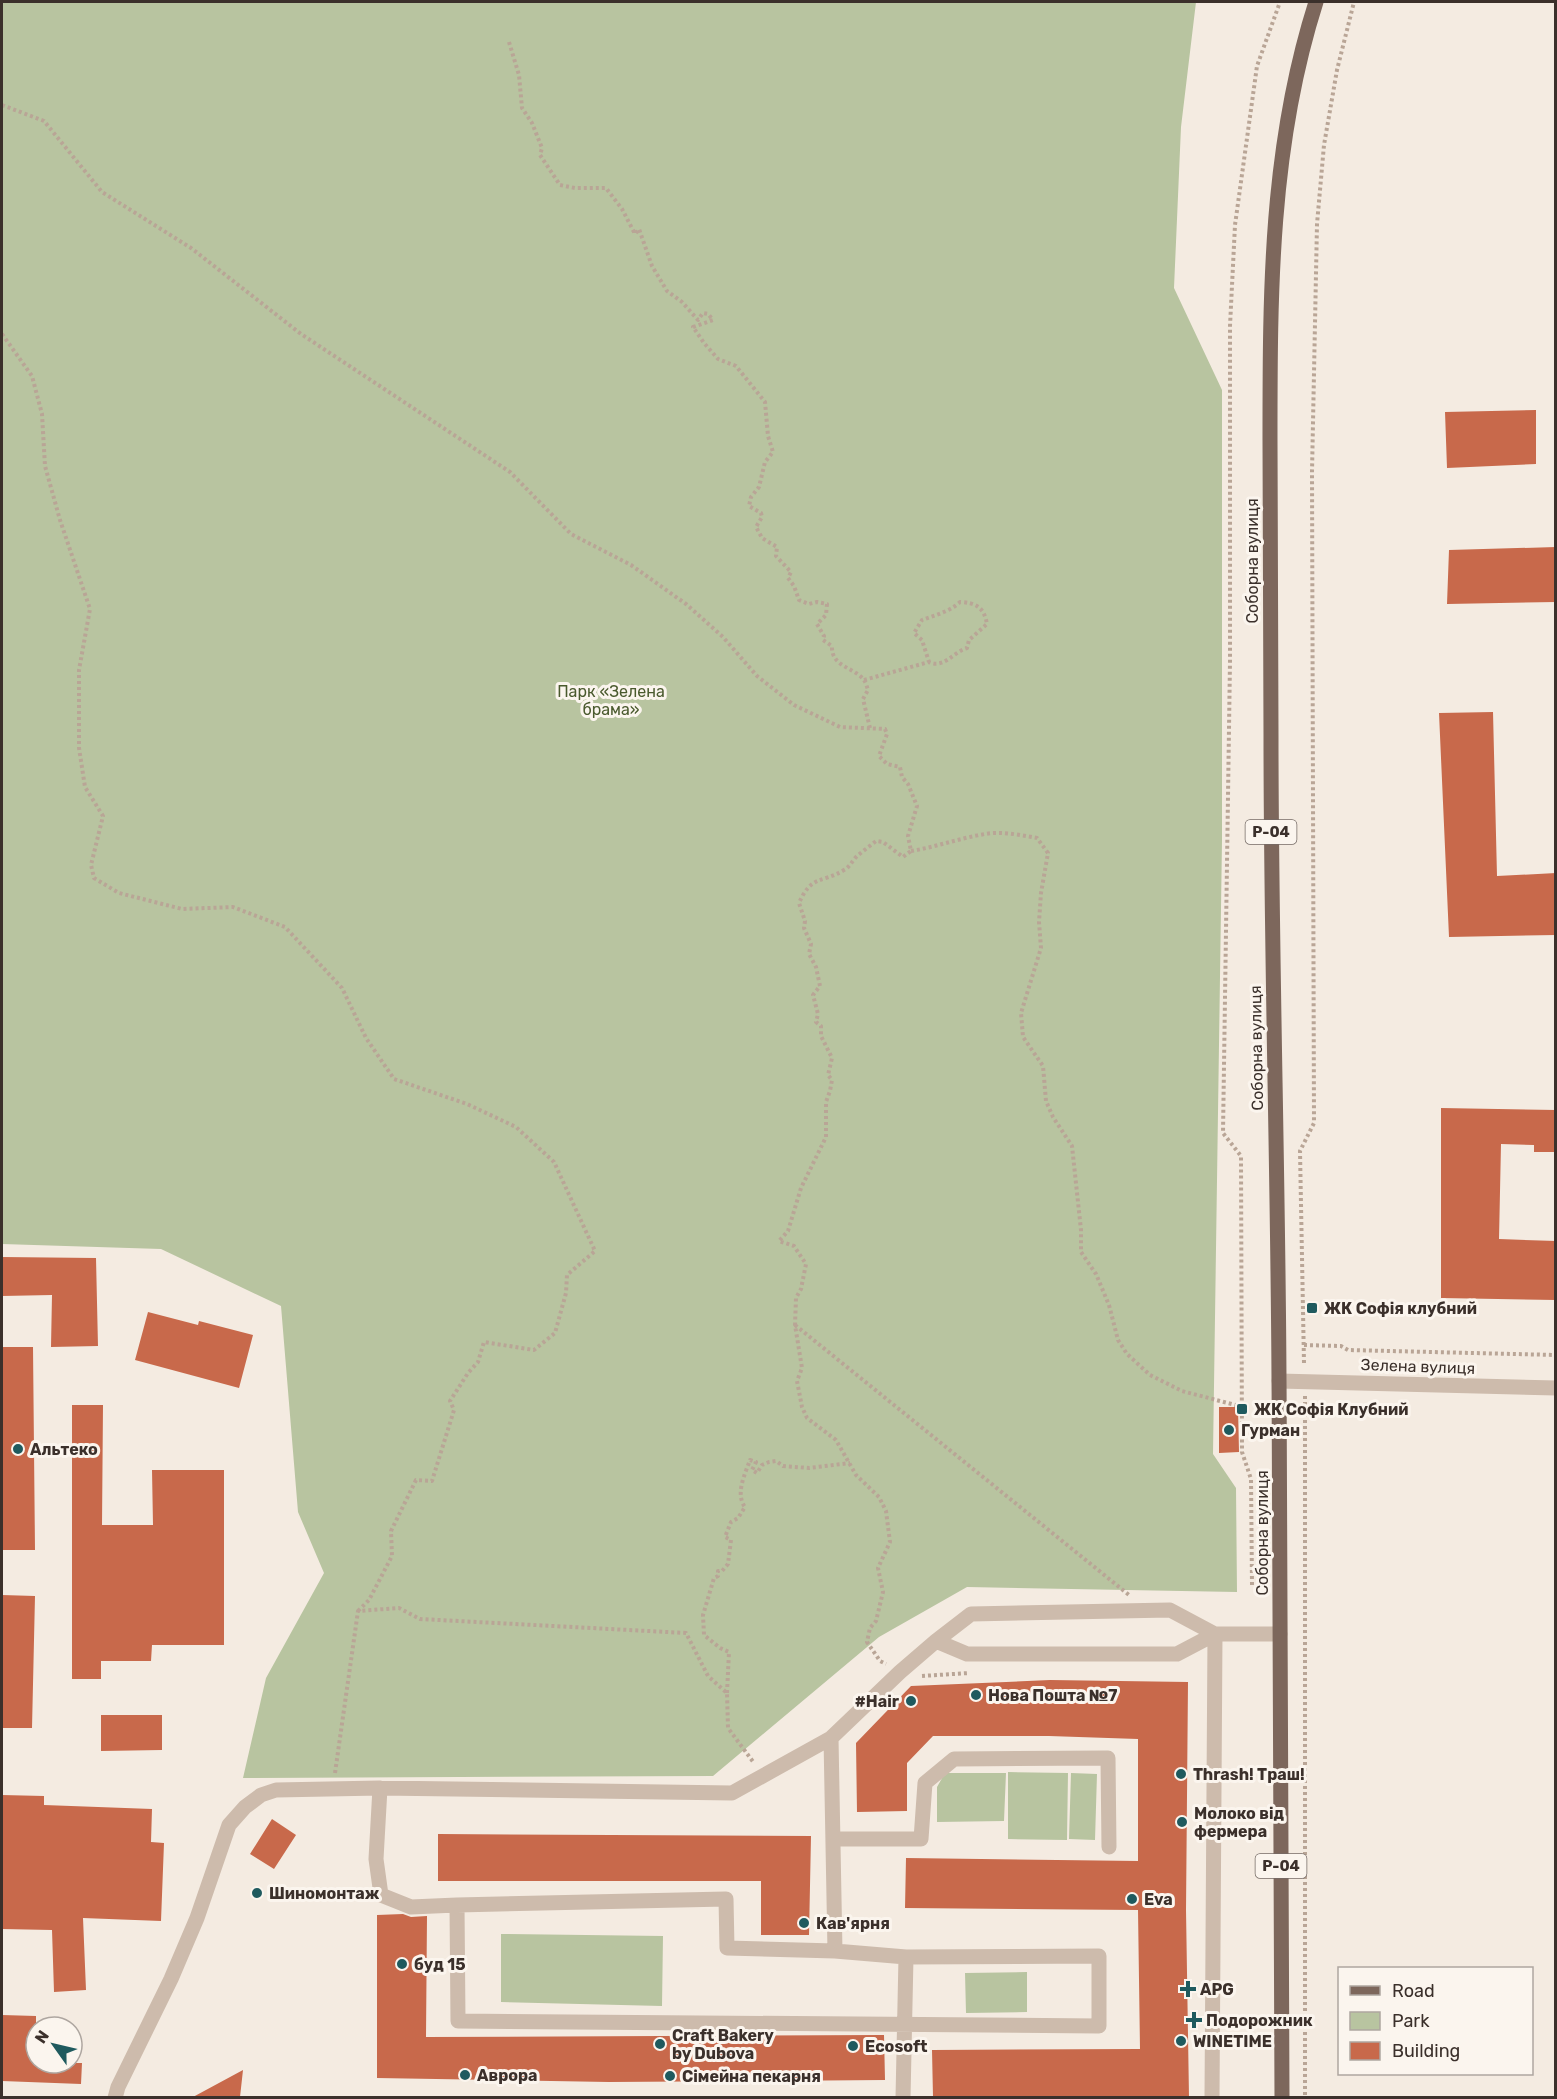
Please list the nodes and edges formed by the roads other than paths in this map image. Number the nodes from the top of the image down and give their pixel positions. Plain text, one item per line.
1 (1316, 2) edge
2 (1280, 1381) junction
3 (1556, 1388) edge
4 (1215, 1634) junction
5 (1280, 1634) junction
6 (936, 1641) junction
7 (831, 1738) junction
8 (380, 1788) junction
9 (833, 1839) junction
10 (1109, 1847) dead end
11 (457, 1905) junction
12 (835, 1951) junction
13 (906, 1957) junction
14 (904, 2025) junction
15 (115, 2097) edge
16 (903, 2097) edge
17 (1212, 2097) edge
18 (1282, 2097) edge

1 - 2 main road, Соборна вулиця / Р-04
2 - 3 street, Зелена вулиця
2 - 5 main road, Соборна вулиця / Р-04
4 - 5 street
4 - 6 street
4 - 6 street
4 - 17 street
5 - 18 main road, Соборна вулиця / Р-04
6 - 7 street
7 - 8 street
7 - 9 street
8 - 11 street
8 - 15 street
9 - 10 street
9 - 12 street
11 - 12 street
11 - 14 street
12 - 13 street
13 - 14 street
13 - 14 street
14 - 16 street

